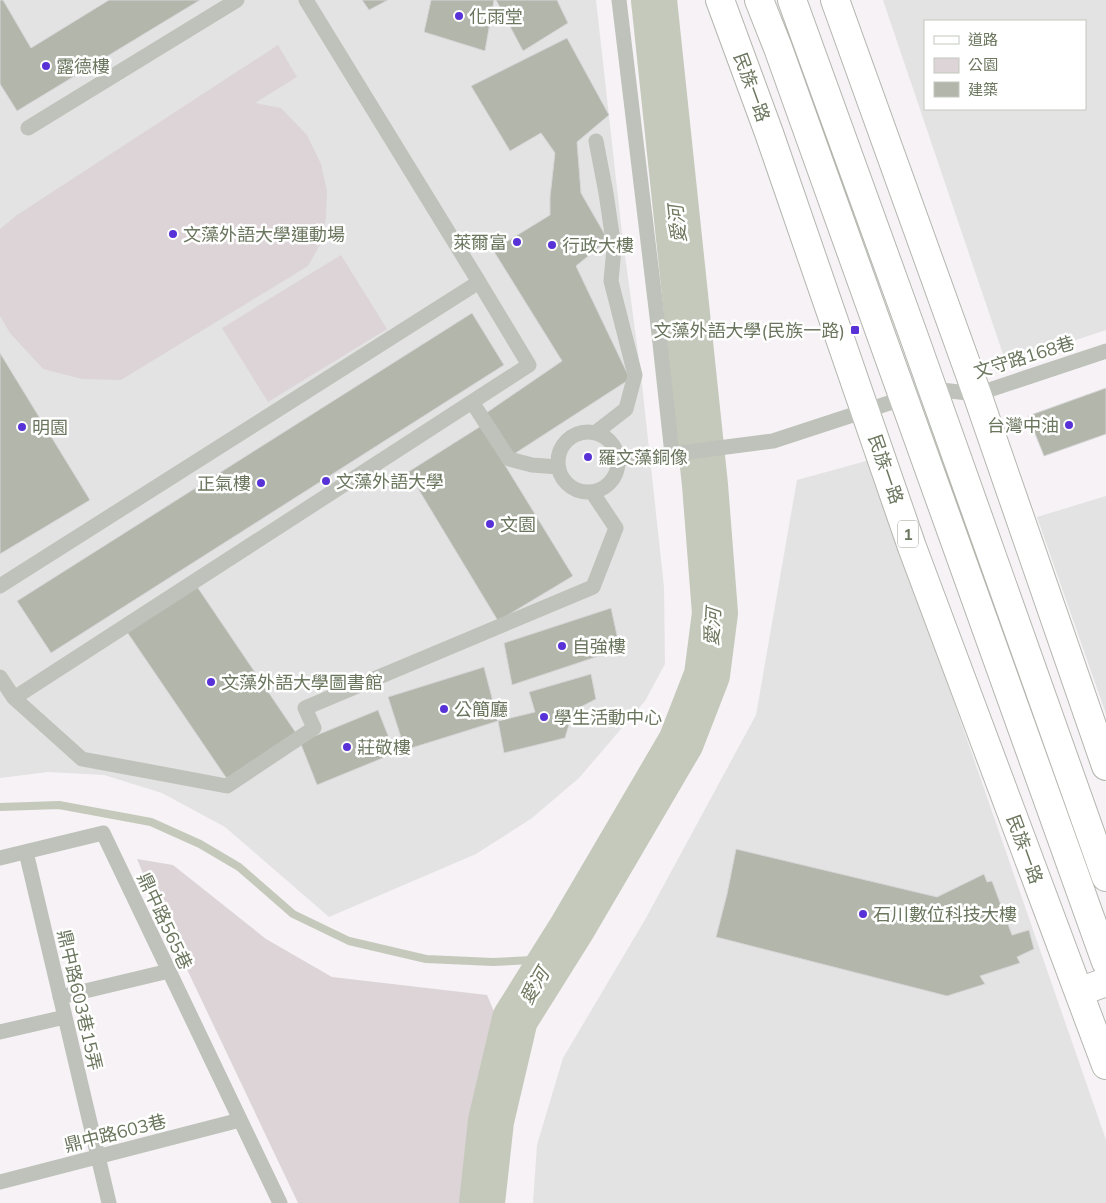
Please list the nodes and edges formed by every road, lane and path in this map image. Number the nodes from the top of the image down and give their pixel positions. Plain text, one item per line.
1 (237, 0) edge
2 (306, 0) edge
3 (619, 0) edge
4 (720, 0) edge
5 (759, 0) edge
6 (792, 0) edge
7 (835, 0) edge
8 (28, 128) dead end
9 (596, 141) dead end
10 (479, 282) junction
11 (1106, 351) edge
12 (932, 389) junction
13 (977, 394) junction
14 (903, 399) junction
15 (472, 402) junction
16 (866, 411) junction
17 (595, 433) junction
18 (672, 454) junction
19 (618, 459) junction
20 (558, 467) junction
21 (592, 492) junction
22 (1028, 541) junction
23 (992, 556) junction
24 (0, 586) edge
25 (0, 677) edge
26 (14, 698) junction
27 (1025, 737) junction
28 (988, 751) junction
29 (1106, 766) edge
30 (26, 852) junction
31 (0, 858) edge
32 (1106, 877) edge
33 (1106, 962) edge
34 (169, 972) junction
35 (1106, 982) edge
36 (1079, 992) junction
37 (60, 997) junction
38 (64, 1017) junction
39 (0, 1032) edge
40 (1106, 1065) edge
41 (240, 1120) junction
42 (98, 1156) junction
43 (0, 1182) edge
44 (109, 1203) edge
45 (280, 1203) edge

1 - 8 lane
2 - 10 lane
3 - 18 lane
4 - 16 main road, 民族一路 / 1
5 - 14 main road
6 - 12 main road
7 - 13 main road
9 - 17 lane
10 - 15 lane
10 - 24 lane
11 - 13 lane, 文守路168巷
12 - 13 lane, 文守路168巷
12 - 14 lane, 文守路168巷
12 - 23 main road
13 - 22 main road
14 - 16 lane, 文守路168巷
14 - 27 main road
15 - 20 lane
15 - 26 lane
16 - 18 lane, 文守路168巷
16 - 28 main road, 民族一路 / 1
17 - 19 lane
17 - 20 lane
18 - 19 lane, 文守路168巷
19 - 21 lane
20 - 21 lane
21 - 26 lane
22 - 23 main road
22 - 29 main road
23 - 32 main road
25 - 26 lane
27 - 28 main road
27 - 33 main road
28 - 36 main road, 民族一路 / 1
30 - 31 lane, 鼎中路565巷
30 - 34 lane, 鼎中路565巷
30 - 37 lane, 鼎中路603巷15弄
34 - 37 lane
34 - 41 lane, 鼎中路565巷
35 - 36 main road
36 - 40 main road, 民族一路 / 1
37 - 38 lane, 鼎中路603巷15弄
38 - 39 lane
38 - 42 lane, 鼎中路603巷15弄
41 - 42 lane, 鼎中路603巷
41 - 45 lane, 鼎中路565巷
42 - 43 lane, 鼎中路603巷
42 - 44 lane, 鼎中路603巷15弄

